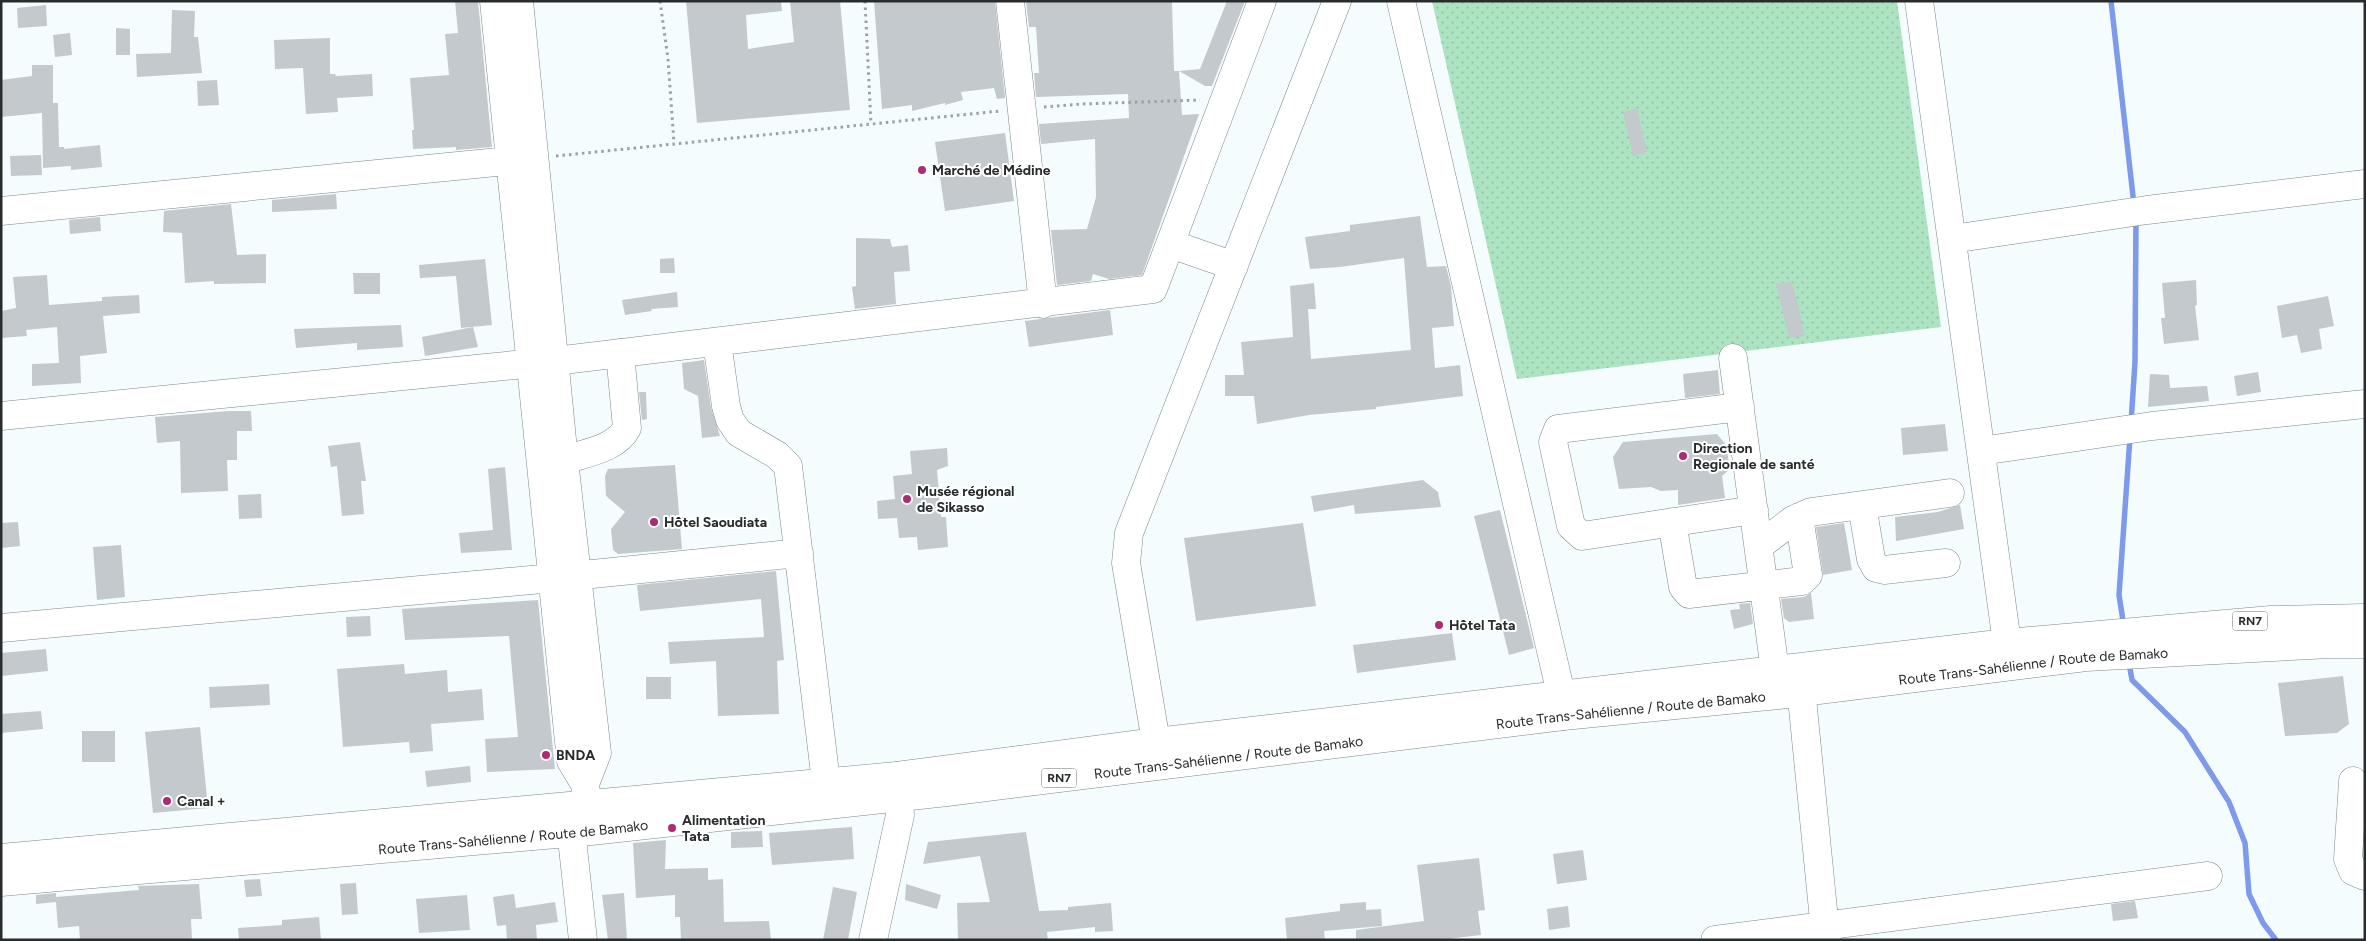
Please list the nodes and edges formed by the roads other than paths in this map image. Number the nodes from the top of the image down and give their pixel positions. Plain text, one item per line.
1 (494, 1) edge
2 (519, 1) edge
3 (1010, 1) edge
4 (1262, 1) edge
5 (1337, 1) edge
6 (1401, 1) edge
7 (1919, 1) edge
8 (523, 159) junction
9 (2365, 184) edge
10 (1, 211) edge
11 (1952, 240) junction
12 (1171, 244) junction
13 (1234, 266) junction
14 (1043, 304) junction
15 (717, 342) junction
16 (620, 353) junction
17 (1734, 358) dead end
18 (543, 362) junction
19 (2365, 404) edge
20 (1740, 407) junction
21 (1, 416) edge
22 (1981, 451) junction
23 (564, 460) junction
24 (1950, 493) dead end
25 (1862, 505) junction
26 (1754, 510) junction
27 (1799, 517) junction
28 (1672, 522) junction
29 (1759, 546) junction
30 (799, 553) junction
31 (1946, 563) dead end
32 (565, 576) junction
33 (1765, 585) junction
34 (2365, 618) edge
35 (1, 628) edge
36 (2007, 643) junction
37 (2125, 643) junction
38 (2365, 644) edge
39 (1788, 680) junction
40 (1562, 705) junction
41 (1156, 742) junction
42 (2353, 781) dead end
43 (826, 782) junction
44 (898, 786) junction
45 (580, 798) junction
46 (581, 832) junction
47 (1, 858) edge
48 (2208, 876) dead end
49 (2365, 876) edge
50 (1, 882) edge
51 (1825, 933) edge
52 (583, 940) edge
53 (873, 940) edge
54 (1716, 940) edge

1 - 8 main road
2 - 8 main road
3 - 14 main road
4 - 12 main road
5 - 13 main road
6 - 40 main road
7 - 11 main road
8 - 10 main road
8 - 18 main road
9 - 11 main road
11 - 22 main road
12 - 13 main road
12 - 14 main road
13 - 41 main road
14 - 15 main road
15 - 16 main road
15 - 30 main road
16 - 18 main road
16 - 23 main road
17 - 20 main road
18 - 21 main road
18 - 23 main road
18 - 32 main road
19 - 22 main road
20 - 26 main road
20 - 28 main road
22 - 36 main road
23 - 32 main road
24 - 25 main road
25 - 27 main road
25 - 31 main road
26 - 28 main road
26 - 29 main road
27 - 29 main road
27 - 33 main road
28 - 33 main road
29 - 33 main road
30 - 32 main road
30 - 43 main road
32 - 35 main road
32 - 45 main road
33 - 39 main road
34 - 37 main road, Route Trans-Sahélienne / Route de Bamako / RN7
36 - 37 main road, Route Trans-Sahélienne / Route de Bamako / RN7
36 - 39 main road, Route Trans-Sahélienne / Route de Bamako / RN7
37 - 38 main road, Route Trans-Sahélienne / Route de Bamako / RN7
37 - 39 main road, Route Trans-Sahélienne / Route de Bamako / RN7
39 - 40 main road, Route Trans-Sahélienne / Route de Bamako / RN7
39 - 51 main road
40 - 41 main road, Route Trans-Sahélienne / Route de Bamako / RN7
40 - 44 main road, Route Trans-Sahélienne / Route de Bamako / RN7
41 - 44 main road, Route Trans-Sahélienne / Route de Bamako / RN7
42 - 49 main road
43 - 44 main road, Route Trans-Sahélienne / Route de Bamako / RN7
43 - 45 main road, Route Trans-Sahélienne / Route de Bamako / RN7
44 - 46 main road, Route Trans-Sahélienne / Route de Bamako / RN7
44 - 53 main road
45 - 46 main road
45 - 47 main road, Route Trans-Sahélienne / Route de Bamako / RN7
46 - 50 main road, Route Trans-Sahélienne / Route de Bamako / RN7
46 - 52 main road
48 - 51 main road
51 - 54 main road

